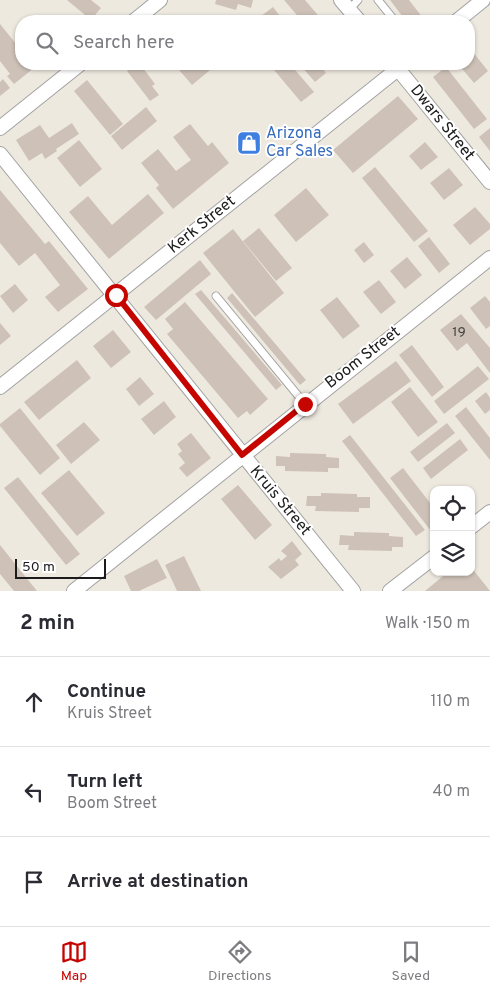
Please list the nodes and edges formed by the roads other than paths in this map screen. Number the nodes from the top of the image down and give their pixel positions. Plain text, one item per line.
1 (160, 0) edge
2 (378, 0) edge
3 (483, 0) edge
4 (350, 3) edge
5 (141, 15) edge
6 (355, 15) edge
7 (390, 15) edge
8 (464, 15) edge
9 (72, 70) edge
10 (393, 70) edge
11 (403, 70) edge
12 (0, 128) edge
13 (0, 154) edge
14 (490, 182) edge
15 (490, 258) edge
16 (116, 295) junction
17 (216, 296) dead end
18 (0, 387) edge
19 (305, 404) junction
20 (242, 455) junction
21 (490, 512) edge
22 (475, 524) edge
23 (430, 560) edge
24 (74, 591) edge
25 (354, 591) edge
26 (390, 591) edge

1 - 5 street
2 - 7 lane
3 - 8 street
4 - 6 street
9 - 12 street
10 - 16 street, Kerk Street
11 - 14 street, Dwars Street
13 - 16 street, Kruis Street
15 - 19 street, Boom Street
16 - 18 street, Kerk Street
16 - 20 street, Kruis Street
17 - 19 lane
19 - 20 street, Boom Street
20 - 24 street, Boom Street
20 - 25 street, Kruis Street
21 - 22 street
23 - 26 street

